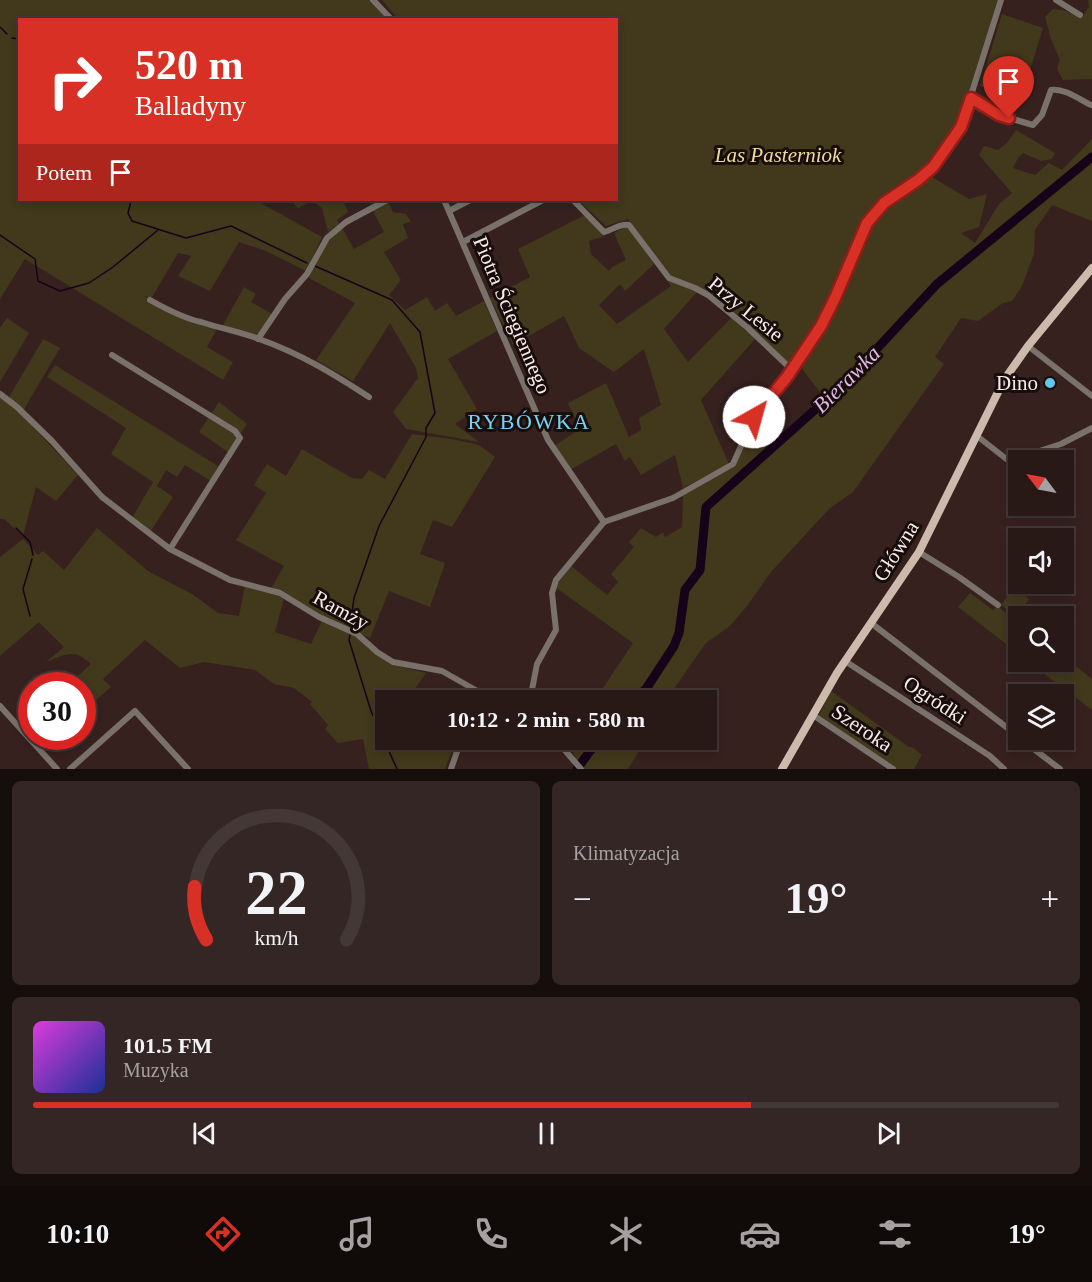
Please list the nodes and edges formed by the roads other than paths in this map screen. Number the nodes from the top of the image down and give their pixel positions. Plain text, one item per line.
1 (373, 0) edge
2 (1001, 0) edge
3 (1056, 0) edge
4 (1080, 15) dead end
5 (390, 18) edge
6 (971, 98) junction
7 (1091, 105) edge
8 (385, 201) edge
9 (444, 201) edge
10 (468, 201) edge
11 (541, 201) edge
12 (574, 201) edge
13 (449, 211) junction
14 (463, 242) junction
15 (1092, 268) edge
16 (150, 300) dead end
17 (258, 339) junction
18 (1028, 346) junction
19 (112, 355) dead end
20 (792, 370) junction
21 (0, 394) edge
22 (1092, 396) edge
23 (369, 397) dead end
24 (1092, 428) edge
25 (977, 436) junction
26 (1043, 450) edge
27 (1008, 460) edge
28 (604, 522) junction
29 (170, 549) junction
30 (918, 552) junction
31 (998, 605) dead end
32 (871, 623) junction
33 (845, 661) junction
34 (476, 690) edge
35 (532, 690) edge
36 (0, 705) edge
37 (813, 715) junction
38 (1008, 728) edge
39 (458, 750) edge
40 (565, 750) edge
41 (1035, 750) edge
42 (57, 769) edge
43 (70, 769) edge
44 (188, 769) edge
45 (451, 769) edge
46 (581, 769) edge
47 (782, 769) edge
48 (893, 769) edge
49 (1004, 769) edge
50 (1060, 769) edge

1 - 5 street
2 - 6 street
3 - 4 street
6 - 7 street
6 - 20 street
8 - 17 street
9 - 13 street, Piotra Ściegiennego
10 - 13 street
11 - 14 street
12 - 20 street, Przy Lesie
13 - 14 street, Piotra Ściegiennego
14 - 28 street, Piotra Ściegiennego
15 - 18 main road, Główna
16 - 17 street
17 - 23 street
18 - 22 street
18 - 25 main road, Główna
19 - 29 street
20 - 28 street
21 - 29 street, Ramży
24 - 26 street
25 - 27 street
25 - 30 main road, Główna
28 - 35 street
29 - 34 street, Ramży
30 - 31 street
30 - 32 main road, Główna
32 - 33 main road, Główna
32 - 38 street
33 - 37 main road, Główna
33 - 49 street, Ogródki
36 - 42 street
37 - 47 main road, Główna
37 - 48 street, Szeroka
39 - 45 street
40 - 46 street
41 - 50 street
43 - 44 street

